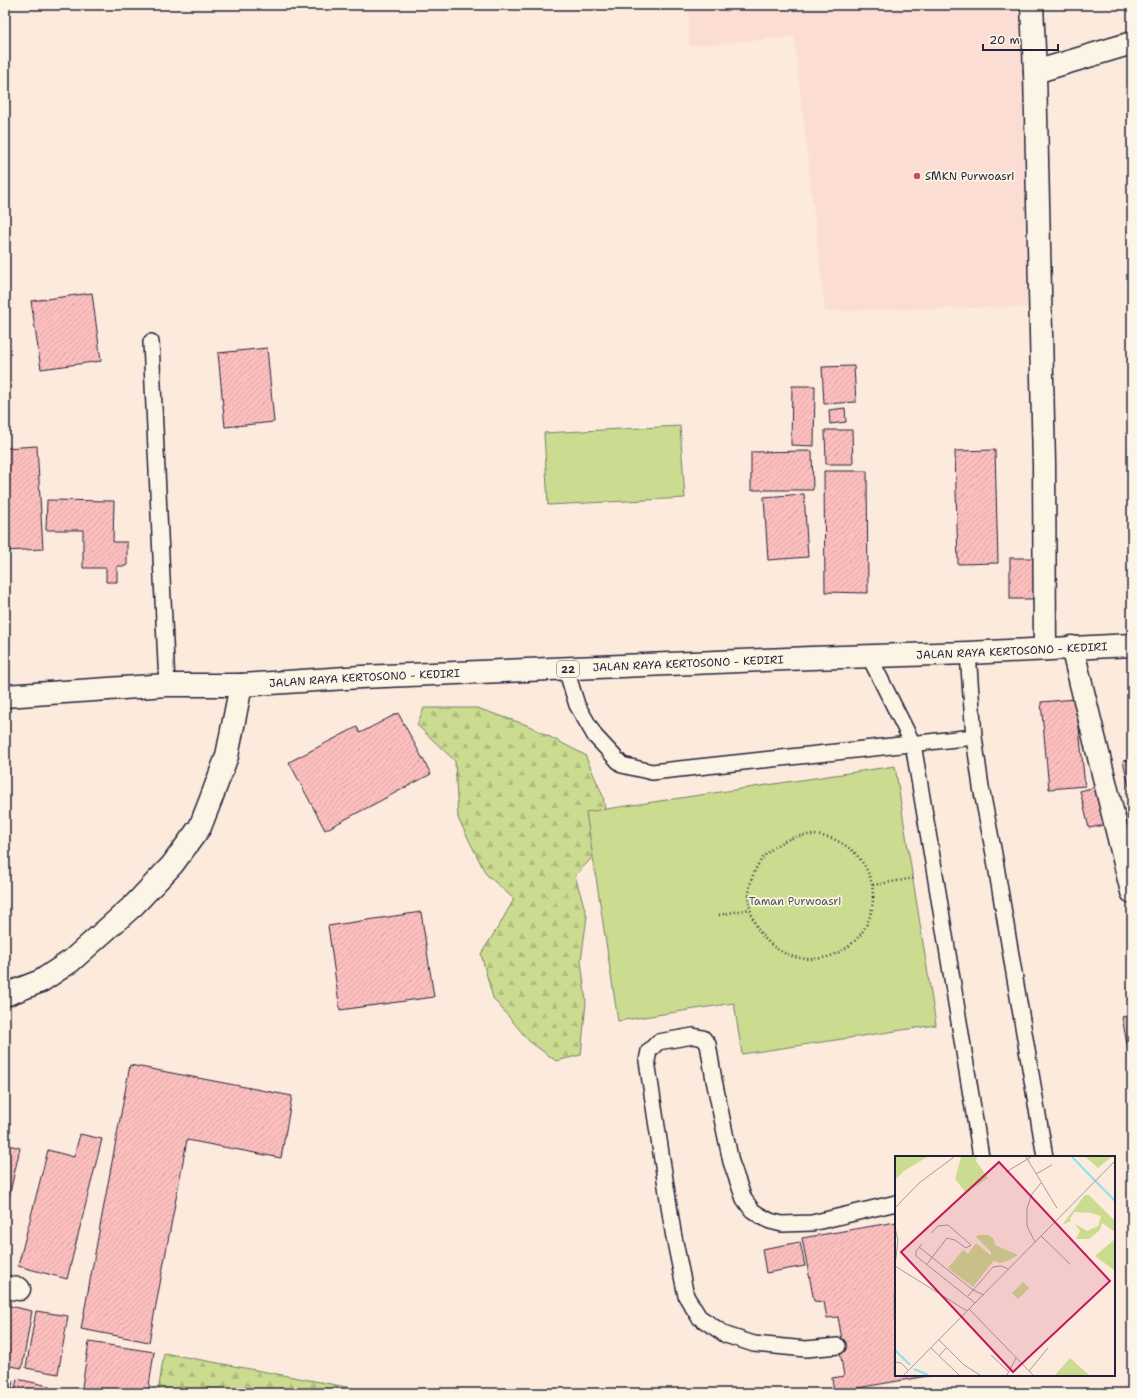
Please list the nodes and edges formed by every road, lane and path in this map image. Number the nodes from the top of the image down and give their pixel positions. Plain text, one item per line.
1 (1032, 5) edge
2 (1132, 43) edge
3 (1035, 72) junction
4 (151, 342) dead end
5 (1132, 645) edge
6 (1072, 647) junction
7 (1045, 649) junction
8 (968, 653) junction
9 (869, 656) junction
10 (566, 669) junction
11 (167, 685) junction
12 (241, 685) junction
13 (5, 696) edge
14 (974, 737) junction
15 (913, 744) junction
16 (935, 874) junction
17 (873, 885) junction
18 (1132, 892) edge
19 (750, 909) junction
20 (719, 916) dead end
21 (5, 995) edge
22 (981, 1156) edge
23 (1045, 1156) edge
24 (895, 1203) edge
25 (838, 1346) dead end

1 - 3 main road
2 - 3 main road
3 - 7 main road
4 - 11 lane
5 - 6 main road, JALAN RAYA KERTOSONO - KEDIRI / 22
6 - 7 main road, JALAN RAYA KERTOSONO - KEDIRI / 22
6 - 18 main road
7 - 8 main road, JALAN RAYA KERTOSONO - KEDIRI / 22
8 - 9 main road, JALAN RAYA KERTOSONO - KEDIRI / 22
8 - 14 lane
9 - 10 main road, JALAN RAYA KERTOSONO - KEDIRI / 22
9 - 15 lane
10 - 12 main road, JALAN RAYA KERTOSONO - KEDIRI / 22
10 - 15 lane
11 - 12 main road, JALAN RAYA KERTOSONO - KEDIRI / 22
11 - 13 main road, JALAN RAYA KERTOSONO - KEDIRI / 22
12 - 21 main road
14 - 15 lane
14 - 23 lane
15 - 16 lane
16 - 17 path
16 - 22 lane
17 - 19 path
17 - 19 path
19 - 20 path
24 - 25 lane

